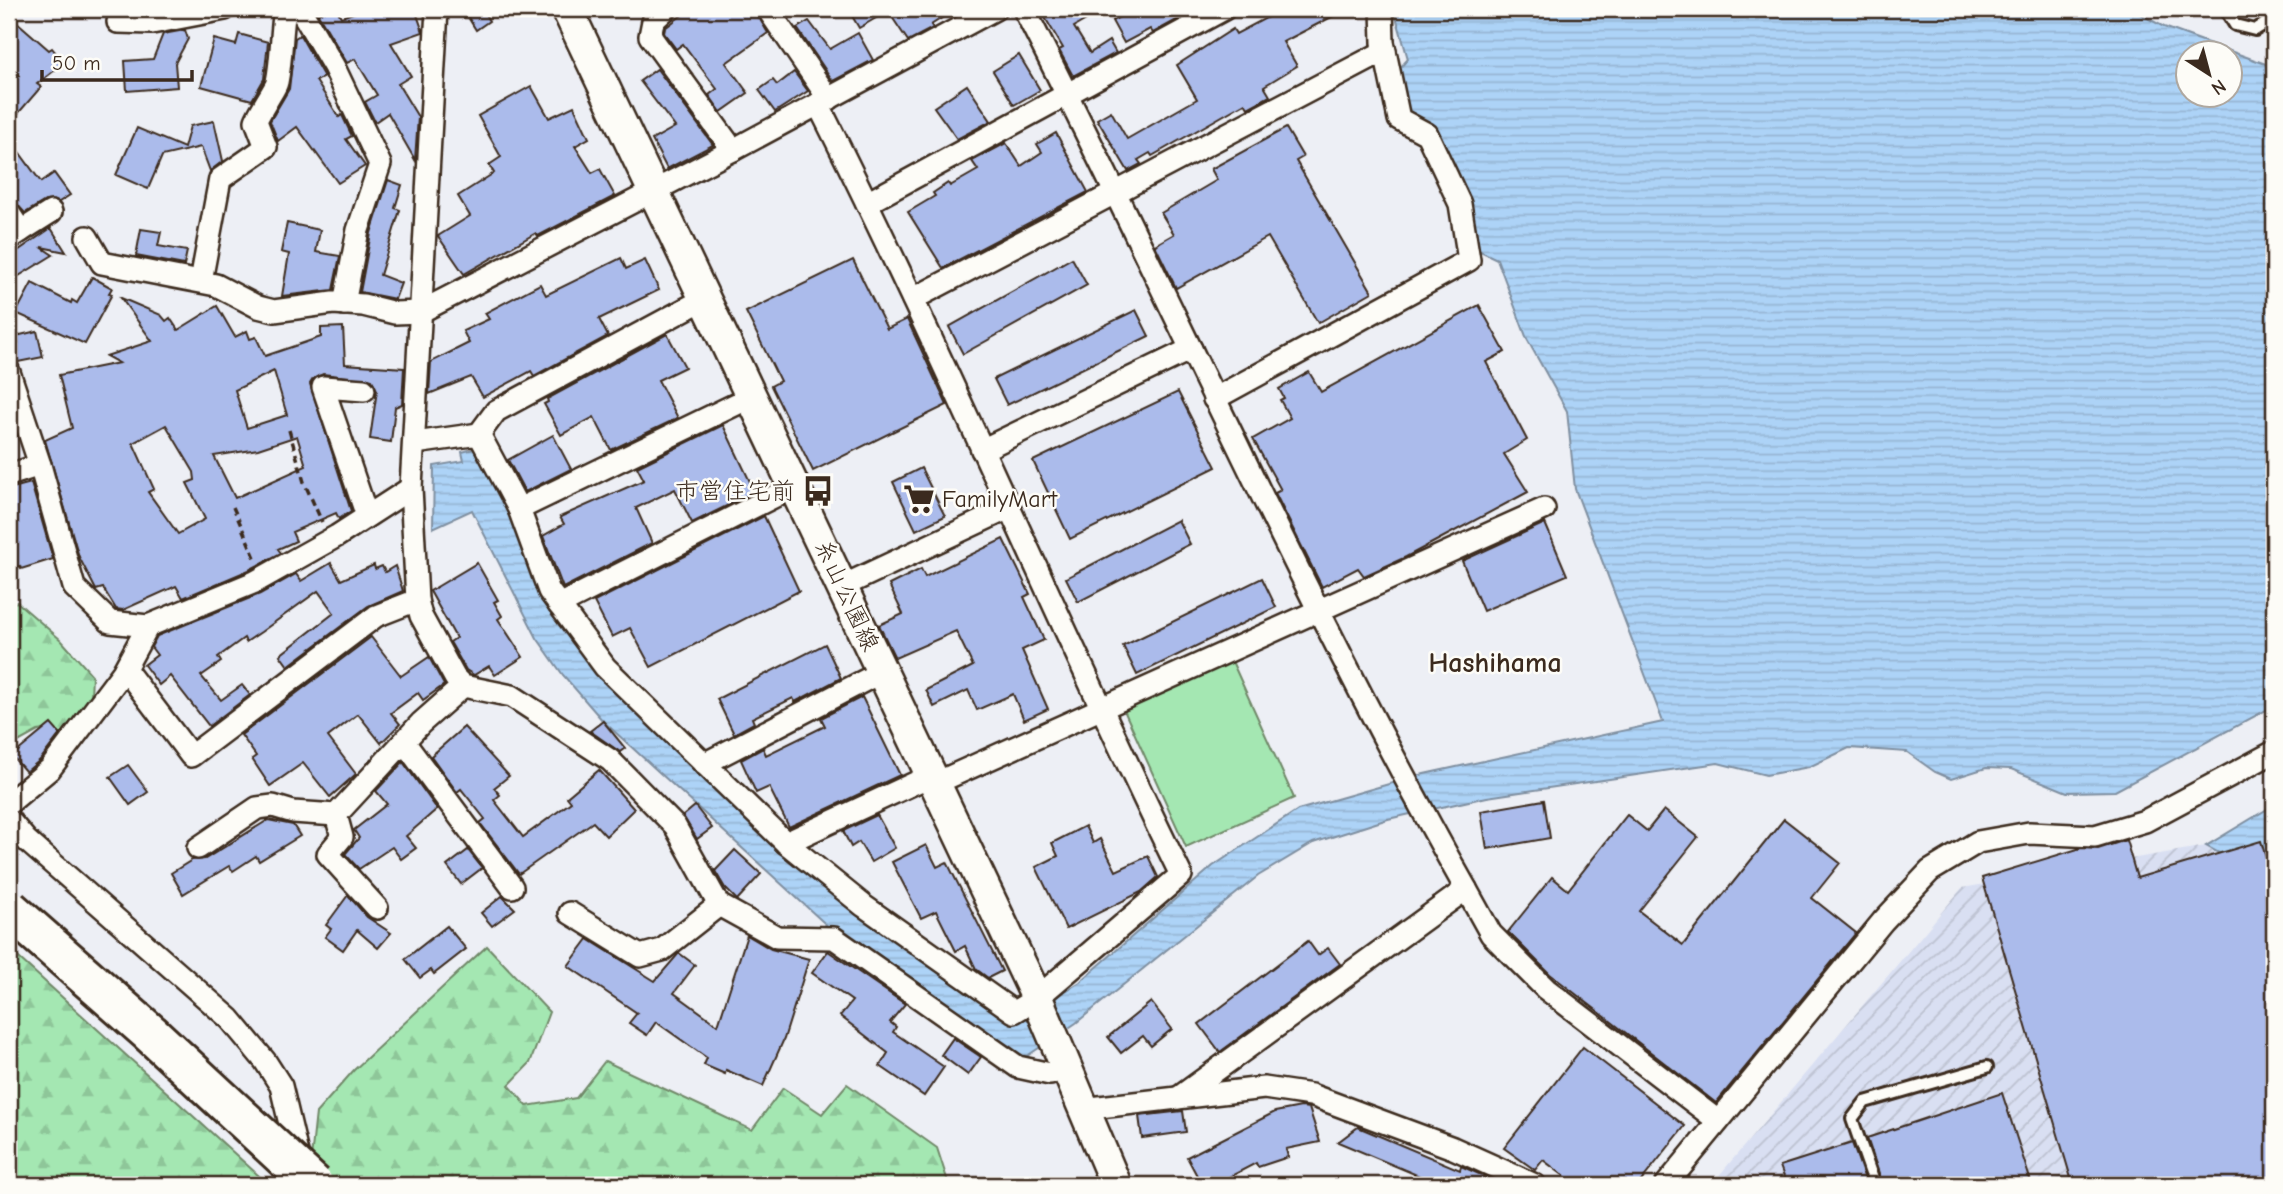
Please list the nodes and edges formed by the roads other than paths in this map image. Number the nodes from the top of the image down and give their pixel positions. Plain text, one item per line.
1 (225, 9) edge
2 (285, 9) edge
3 (300, 9) edge
4 (437, 9) edge
5 (567, 9) edge
6 (666, 9) edge
7 (995, 9) edge
8 (1024, 9) edge
9 (1224, 9) edge
10 (1382, 9) edge
11 (2225, 9) edge
12 (773, 11) edge
13 (2274, 18) edge
14 (118, 22) dead end
15 (1385, 51) junction
16 (1067, 94) junction
17 (823, 102) junction
18 (733, 150) junction
19 (655, 191) junction
20 (1118, 192) junction
21 (867, 203) junction
22 (51, 212) dead end
23 (9, 213) edge
24 (15, 235) edge
25 (87, 237) dead end
26 (201, 282) junction
27 (706, 298) junction
28 (913, 299) junction
29 (344, 304) junction
30 (420, 312) junction
31 (1191, 349) junction
32 (9, 372) edge
33 (364, 390) dead end
34 (753, 396) junction
35 (1214, 399) junction
36 (480, 434) junction
37 (415, 443) junction
38 (982, 450) junction
39 (40, 465) junction
40 (9, 475) edge
41 (795, 486) junction
42 (411, 488) junction
43 (1009, 508) junction
44 (519, 509) junction
45 (1544, 509) dead end
46 (367, 516) junction
47 (843, 586) junction
48 (417, 600) junction
49 (559, 606) junction
50 (1317, 610) junction
51 (148, 626) junction
52 (125, 669) junction
53 (883, 671) junction
54 (463, 686) junction
55 (1100, 709) junction
56 (404, 742) junction
57 (2274, 752) edge
58 (704, 764) junction
59 (934, 779) junction
60 (9, 803) edge
61 (336, 815) junction
62 (9, 820) edge
63 (786, 843) junction
64 (198, 848) dead end
65 (512, 887) dead end
66 (1466, 888) junction
67 (719, 905) junction
68 (377, 908) dead end
69 (9, 909) edge
70 (570, 913) dead end
71 (1037, 998) junction
72 (1064, 1067) junction
73 (1987, 1067) dead end
74 (1178, 1098) junction
75 (1082, 1109) junction
76 (1718, 1121) junction
77 (304, 1185) edge
78 (314, 1185) edge
79 (1116, 1185) edge
80 (1535, 1185) edge
81 (1666, 1185) edge
82 (1875, 1185) edge

1 - 14 street
2 - 26 street
3 - 29 street
4 - 30 street
5 - 19 main road, 糸山公園線
6 - 18 street
7 - 17 street
8 - 16 street
9 - 16 street
10 - 15 street
11 - 13 lane
12 - 17 street
15 - 20 street
15 - 35 street
16 - 20 street
16 - 21 street
17 - 18 street
17 - 21 street
18 - 19 street
19 - 27 main road, 糸山公園線
19 - 30 street
20 - 28 street
20 - 31 street
21 - 28 street
22 - 24 street
23 - 24 street
25 - 26 street
26 - 29 street
27 - 34 main road, 糸山公園線
27 - 36 street
28 - 38 street
29 - 30 street
30 - 37 street
31 - 35 street
31 - 38 street
32 - 39 street
33 - 46 street
34 - 41 main road, 糸山公園線
34 - 44 street
35 - 50 street
36 - 37 street
36 - 44 street
37 - 42 street
38 - 43 street
39 - 40 street
39 - 51 street
41 - 47 main road, 糸山公園線
41 - 49 street
42 - 46 street
42 - 48 street
43 - 47 street
43 - 55 street
44 - 49 street
45 - 50 street
46 - 51 street
47 - 53 main road, 糸山公園線
48 - 52 street
48 - 54 street
49 - 58 street
50 - 55 street
50 - 66 street
51 - 52 street
52 - 60 street
53 - 58 street
53 - 59 main road, 糸山公園線
54 - 56 street
54 - 67 street
55 - 59 street
55 - 71 street
56 - 61 street
56 - 65 street
57 - 76 street
58 - 63 street
59 - 63 street
59 - 71 main road, 糸山公園線
61 - 64 street
61 - 68 street
62 - 77 street
63 - 71 street
66 - 74 street
66 - 76 street
67 - 70 street
67 - 72 street
69 - 78 highway, bridge
71 - 72 main road, 糸山公園線
72 - 75 main road, 糸山公園線
73 - 82 lane
74 - 75 street
74 - 80 street
75 - 79 main road, 糸山公園線
76 - 81 street

